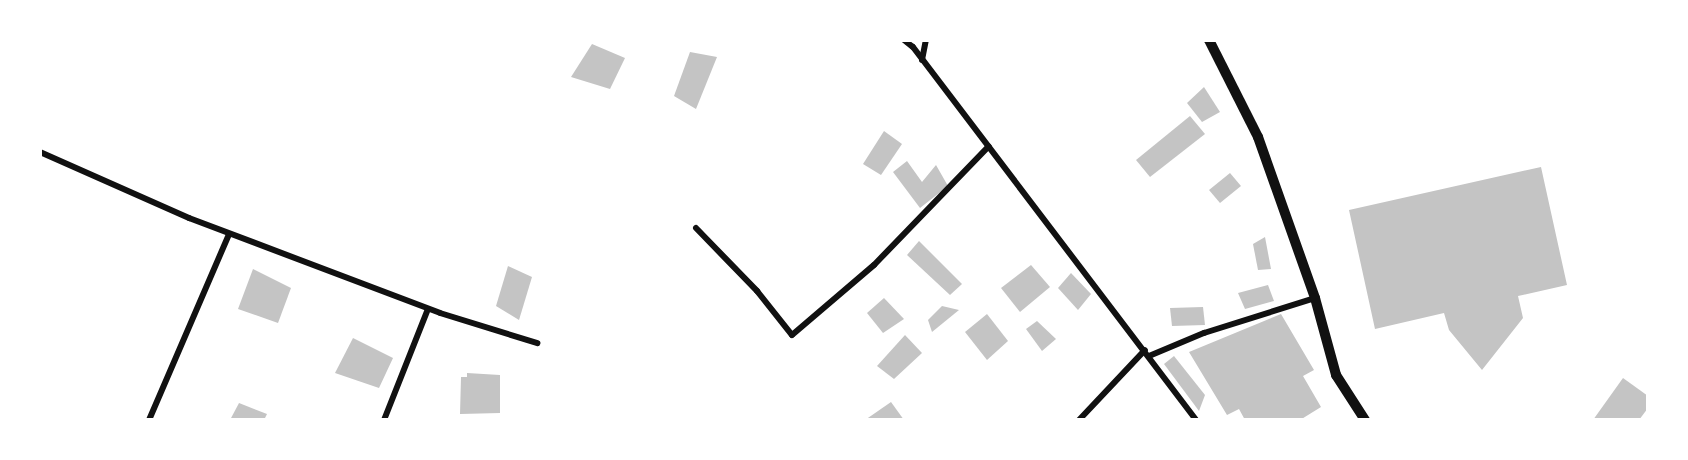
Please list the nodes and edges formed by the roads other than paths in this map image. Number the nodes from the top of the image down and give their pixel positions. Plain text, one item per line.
1 (904, 40) edge
2 (926, 40) edge
3 (1209, 40) edge
4 (922, 60) junction
5 (989, 146) junction
6 (40, 152) edge
7 (696, 228) dead end
8 (229, 234) junction
9 (1315, 298) junction
10 (428, 309) junction
11 (537, 343) dead end
12 (1147, 353) junction
13 (149, 420) edge
14 (384, 420) edge
15 (1079, 420) edge
16 (1196, 420) edge
17 (1365, 420) edge

1 - 4 street
2 - 4 street
3 - 9 street
4 - 5 street
5 - 7 street
5 - 12 street
6 - 8 street
8 - 10 street
8 - 13 street
9 - 12 street
9 - 17 street
10 - 11 street
10 - 14 street
12 - 15 street
12 - 16 street

